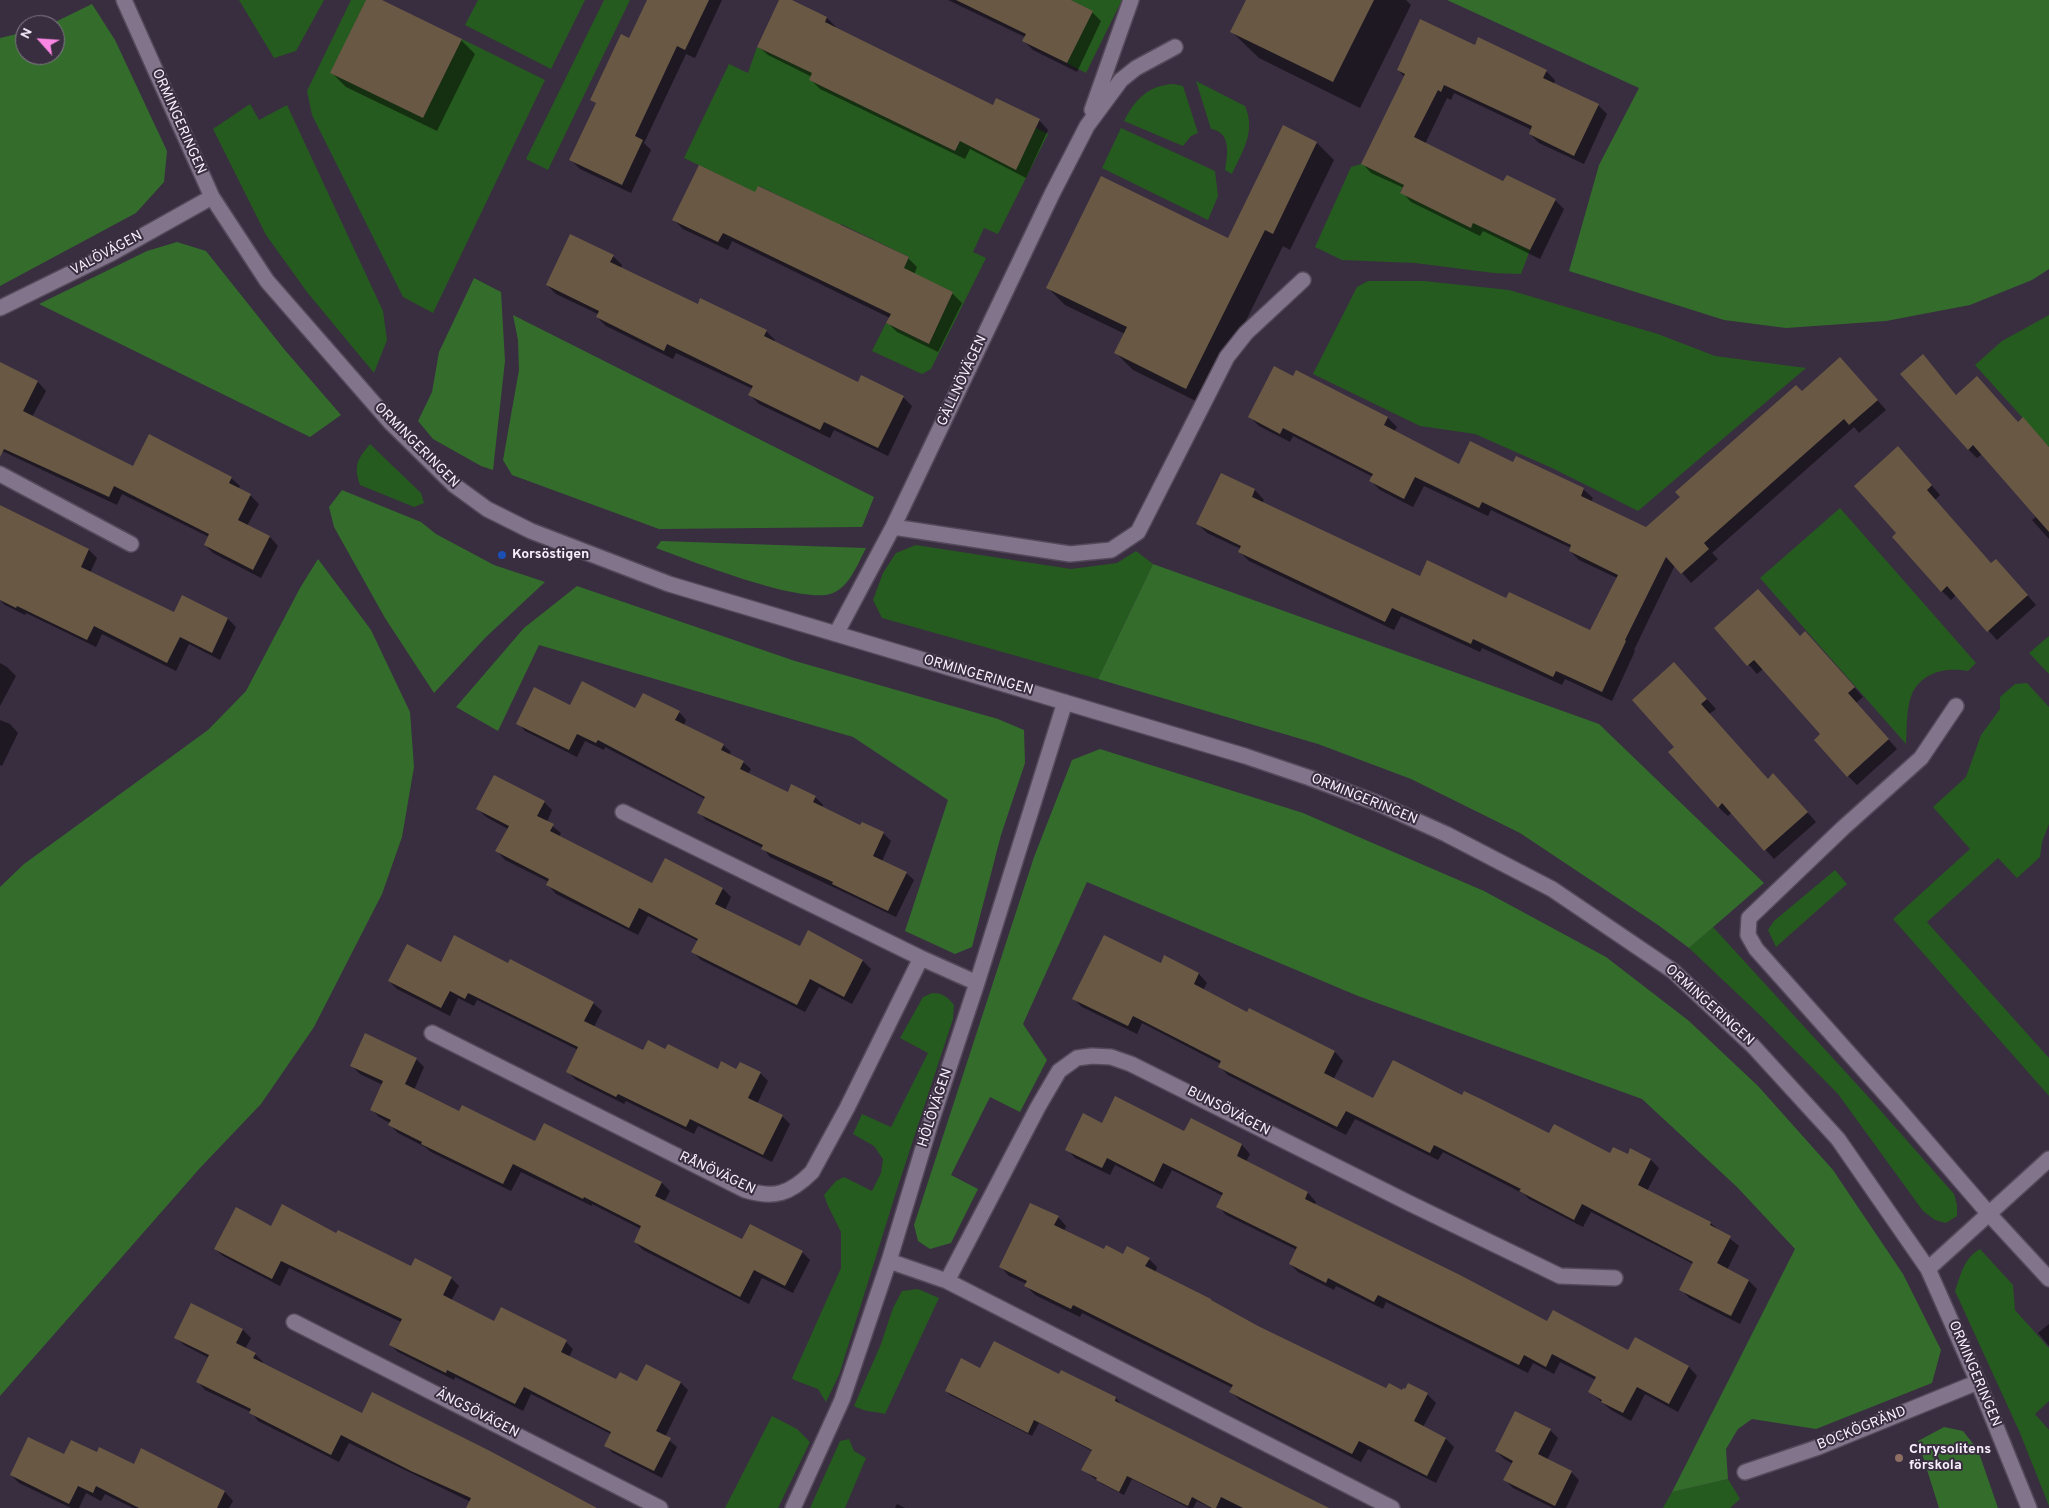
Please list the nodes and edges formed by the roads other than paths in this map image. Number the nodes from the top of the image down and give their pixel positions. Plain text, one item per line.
1 (124, 0) edge
2 (1131, 0) edge
3 (1175, 47) dead end
4 (1087, 126) junction
5 (212, 197) junction
6 (1303, 280) dead end
7 (0, 308) edge
8 (0, 474) edge
9 (893, 527) junction
10 (131, 544) dead end
11 (836, 634) junction
12 (1065, 702) junction
13 (1956, 706) dead end
14 (623, 812) dead end
15 (921, 958) junction
16 (977, 983) junction
17 (432, 1033) dead end
18 (2049, 1159) edge
19 (1988, 1214) junction
20 (889, 1261) junction
21 (1928, 1269) junction
22 (1615, 1278) dead end
23 (2049, 1279) edge
24 (947, 1281) junction
25 (294, 1322) dead end
26 (1978, 1382) junction
27 (1745, 1472) dead end
28 (660, 1508) edge
29 (793, 1508) edge
30 (1392, 1508) edge
31 (2029, 1508) edge

1 - 5 street, ORMINGERINGEN
2 - 4 street
3 - 4 street
4 - 9 street, GÄLLNÖVÄGEN
5 - 7 street, VALÖVÄGEN
5 - 11 street, ORMINGERINGEN
6 - 9 street
8 - 10 street
9 - 11 street, GÄLLNÖVÄGEN
11 - 12 street, ORMINGERINGEN
12 - 16 street, HÖLÖVÄGEN
12 - 21 street, ORMINGERINGEN
13 - 19 street
14 - 15 street
15 - 16 street
15 - 17 street, RÅNÖVÄGEN
16 - 20 street, HÖLÖVÄGEN
18 - 19 street
19 - 21 street
19 - 23 street
20 - 24 street
20 - 29 street, HÖLÖVÄGEN
21 - 26 street, ORMINGERINGEN
22 - 24 street, BUNSÖVÄGEN
24 - 30 street
25 - 28 street, ÄNGSÖVÄGEN
26 - 27 street, BOCKÖGRÄND
26 - 31 street, ORMINGERINGEN

